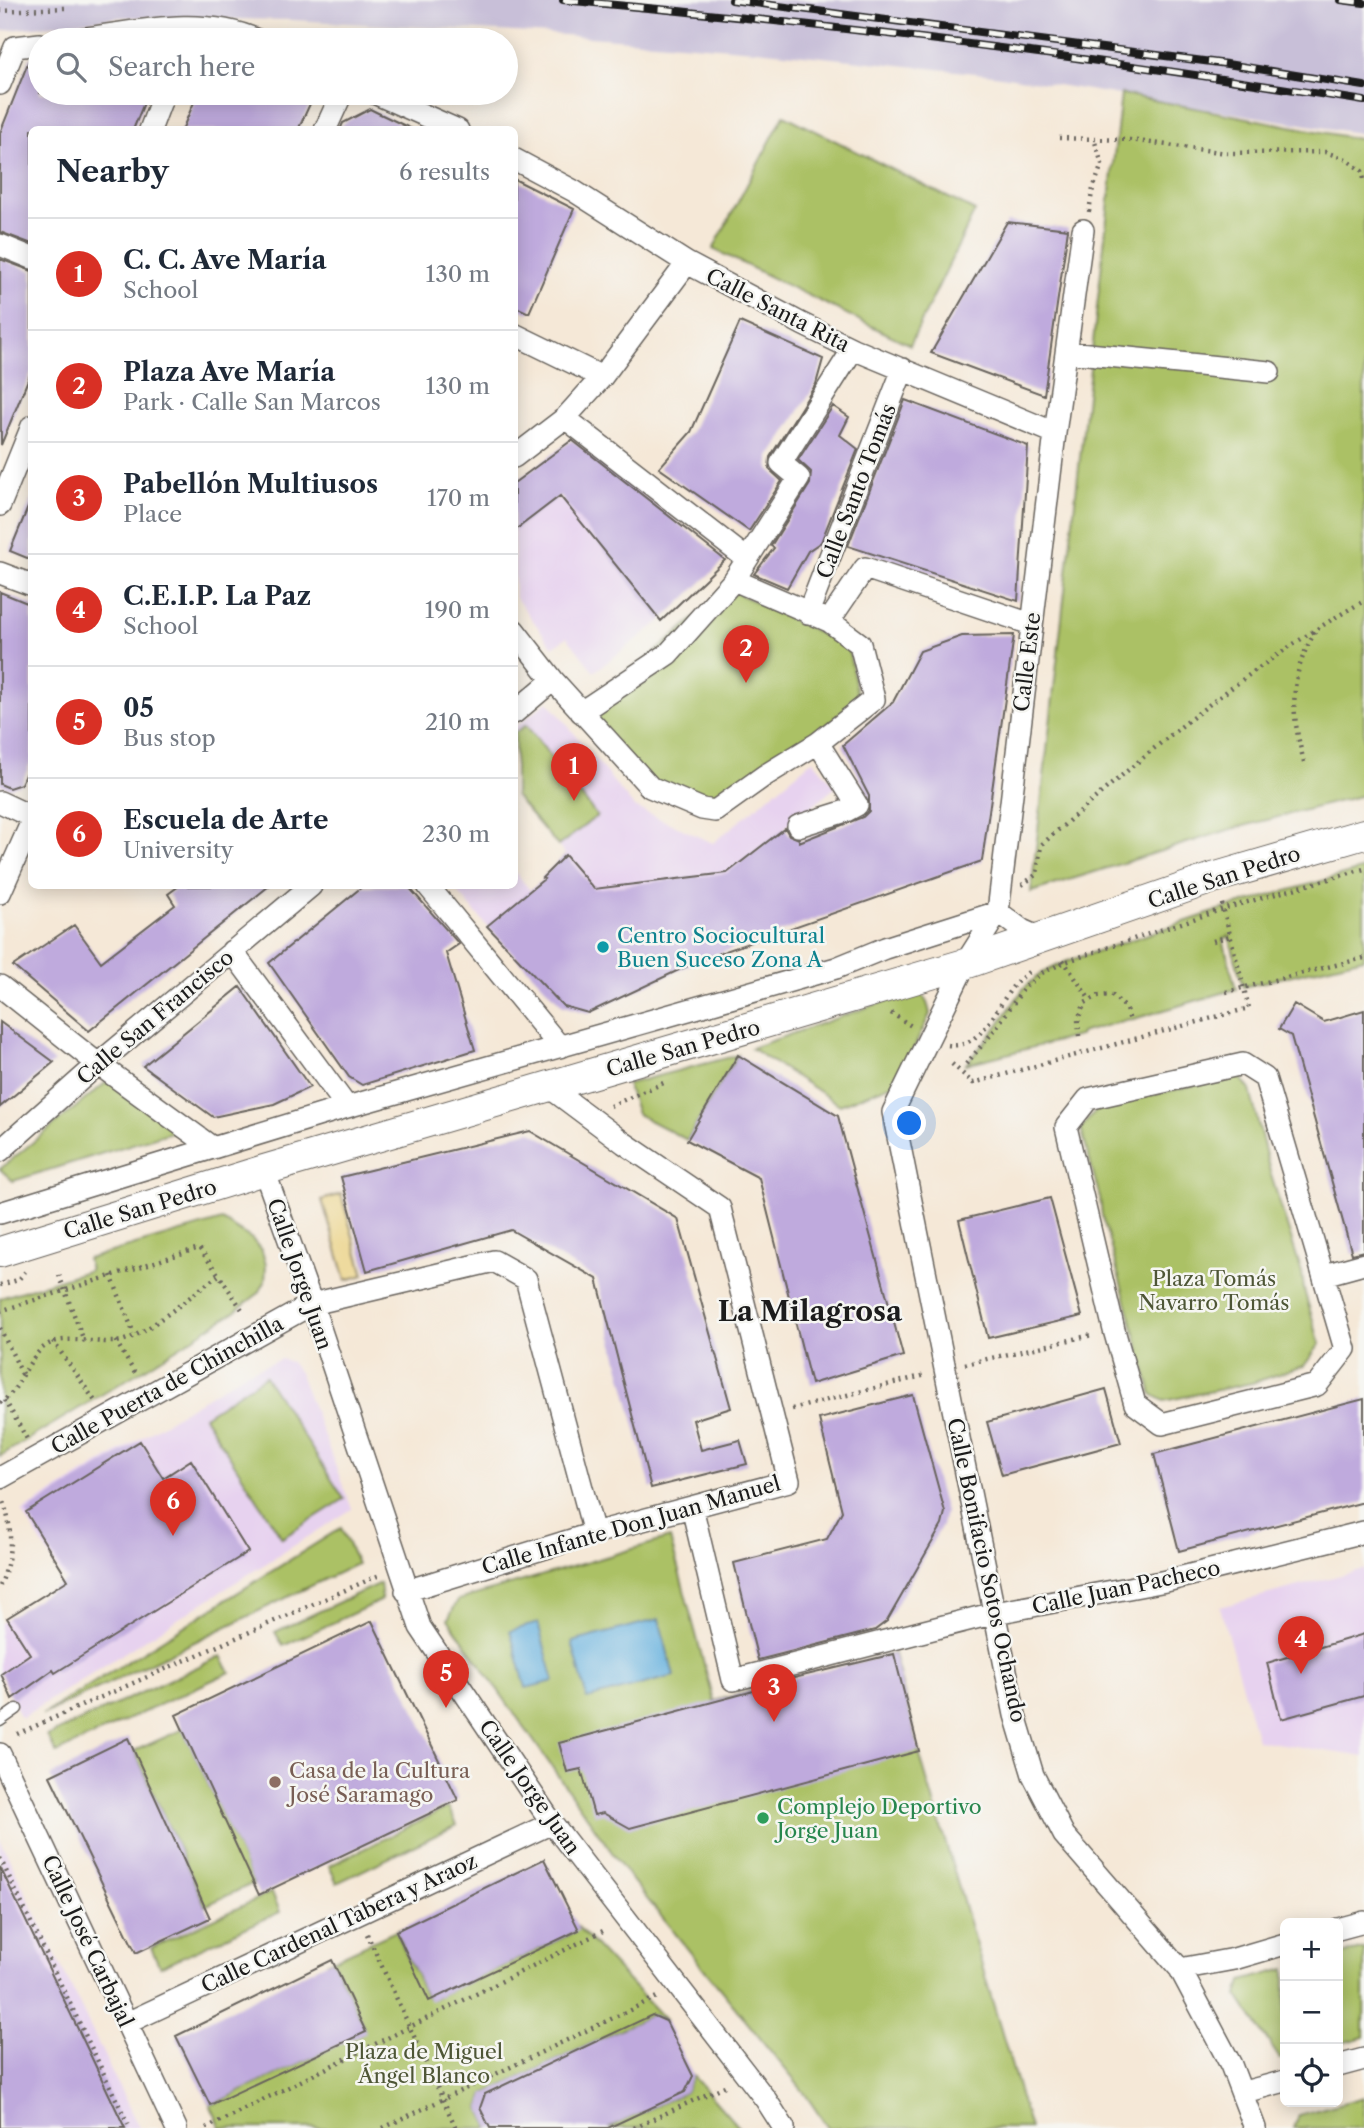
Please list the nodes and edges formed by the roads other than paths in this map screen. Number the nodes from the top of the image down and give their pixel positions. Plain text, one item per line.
1 (28, 45) edge
2 (0, 84) edge
3 (159, 105) edge
4 (336, 105) edge
5 (401, 105) edge
6 (152, 126) edge
7 (327, 126) edge
8 (449, 126) edge
9 (518, 161) edge
10 (1083, 230) road end
11 (0, 245) edge
12 (28, 256) edge
13 (687, 263) junction
14 (518, 336) edge
15 (853, 349) junction
16 (1068, 352) junction
17 (903, 369) junction
18 (1269, 372) dead end
19 (602, 377) junction
20 (565, 418) junction
21 (1055, 433) junction
22 (28, 436) edge
23 (518, 454) edge
24 (0, 505) edge
25 (747, 559) junction
26 (0, 573) edge
27 (734, 580) junction
28 (28, 584) edge
29 (808, 613) junction
30 (829, 621) junction
31 (1031, 624) junction
32 (518, 635) edge
33 (553, 680) junction
34 (518, 710) edge
35 (581, 712) junction
36 (818, 743) junction
37 (0, 803) edge
38 (28, 817) edge
39 (797, 826) dead end
40 (28, 828) edge
41 (1364, 834) edge
42 (307, 889) edge
43 (430, 889) edge
44 (0, 892) edge
45 (998, 912) junction
46 (232, 951) junction
47 (1038, 952) junction
48 (965, 964) junction
49 (0, 986) edge
50 (560, 1047) junction
51 (98, 1064) junction
52 (549, 1087) junction
53 (347, 1107) junction
54 (213, 1148) junction
55 (0, 1151) edge
56 (264, 1170) junction
57 (0, 1213) edge
58 (0, 1252) edge
59 (1364, 1264) edge
60 (1324, 1275) junction
61 (312, 1304) junction
62 (0, 1478) edge
63 (692, 1507) junction
64 (1364, 1532) edge
65 (594, 1533) junction
66 (406, 1591) junction
67 (995, 1613) junction
68 (17, 1709) dead end
69 (0, 1721) edge
70 (0, 1754) edge
71 (552, 1823) junction
72 (1364, 1922) edge
73 (1343, 1928) edge
74 (1280, 1945) edge
75 (1180, 1969) junction
76 (127, 2023) junction
77 (1364, 2059) edge
78 (1343, 2065) edge
79 (1280, 2082) edge
80 (1244, 2092) junction
81 (176, 2128) edge
82 (784, 2128) edge
83 (1255, 2128) edge

1 - 2 street
3 - 6 street
4 - 7 street
5 - 8 street
9 - 13 street, Calle Santa Rita
10 - 16 street, Calle Este
11 - 12 street
13 - 15 street, Calle Santa Rita
13 - 19 street
14 - 19 street
15 - 17 street, Calle Santa Rita
15 - 25 street
16 - 18 street
16 - 21 street, Calle Este
17 - 21 street, Calle Santa Rita
17 - 29 street, Calle Santo Tomás
19 - 20 street
20 - 23 street
20 - 25 street
21 - 31 street, Calle Este
22 - 24 street
25 - 27 street
26 - 28 street
27 - 29 street
27 - 35 street
29 - 30 street
30 - 31 street
30 - 36 street
31 - 45 street, Calle Este
32 - 33 street
33 - 34 street
33 - 35 street
35 - 36 street
36 - 39 street
37 - 38 street
40 - 44 street
41 - 47 main road, Calle San Pedro
42 - 46 street, Calle San Francisco
43 - 50 street
45 - 47 street
45 - 48 street, Calle Este
45 - 50 street, Calle San Pedro
46 - 51 street, Calle San Francisco
46 - 53 street
47 - 48 main road, Calle San Pedro
48 - 52 main road, Calle San Pedro
48 - 67 street, Calle Bonifacio Sotos Ochando
49 - 51 street
50 - 53 street, Calle San Pedro
51 - 54 street
51 - 55 street, Calle San Francisco
52 - 56 main road, Calle San Pedro
52 - 63 street, Calle Infante Don Juan Manuel
53 - 54 street, Calle San Pedro
54 - 57 street, Calle San Pedro
56 - 58 main road, Calle San Pedro
56 - 61 street, Calle Jorge Juan
59 - 60 street
60 - 60 street
61 - 62 street, Calle Puerta de Chinchilla
61 - 65 street, Calle Puerta de Chinchilla
61 - 66 street, Calle Jorge Juan
63 - 65 street, Calle Infante Don Juan Manuel
63 - 67 street, Calle Juan Pacheco
64 - 67 street, Calle Juan Pacheco
65 - 66 street, Calle Infante Don Juan Manuel
66 - 71 street, Calle Jorge Juan
67 - 75 street, Calle Bonifacio Sotos Ochando
68 - 69 lane
70 - 76 street, Calle José Carbajal
71 - 76 street, Calle Cardenal Tabera y Araoz
71 - 82 street, Calle Jorge Juan
72 - 73 street
74 - 75 street
75 - 80 street, Calle Bonifacio Sotos Ochando
76 - 81 street, Calle José Carbajal
77 - 78 street
79 - 80 street
80 - 83 street, Calle Bonifacio Sotos Ochando

